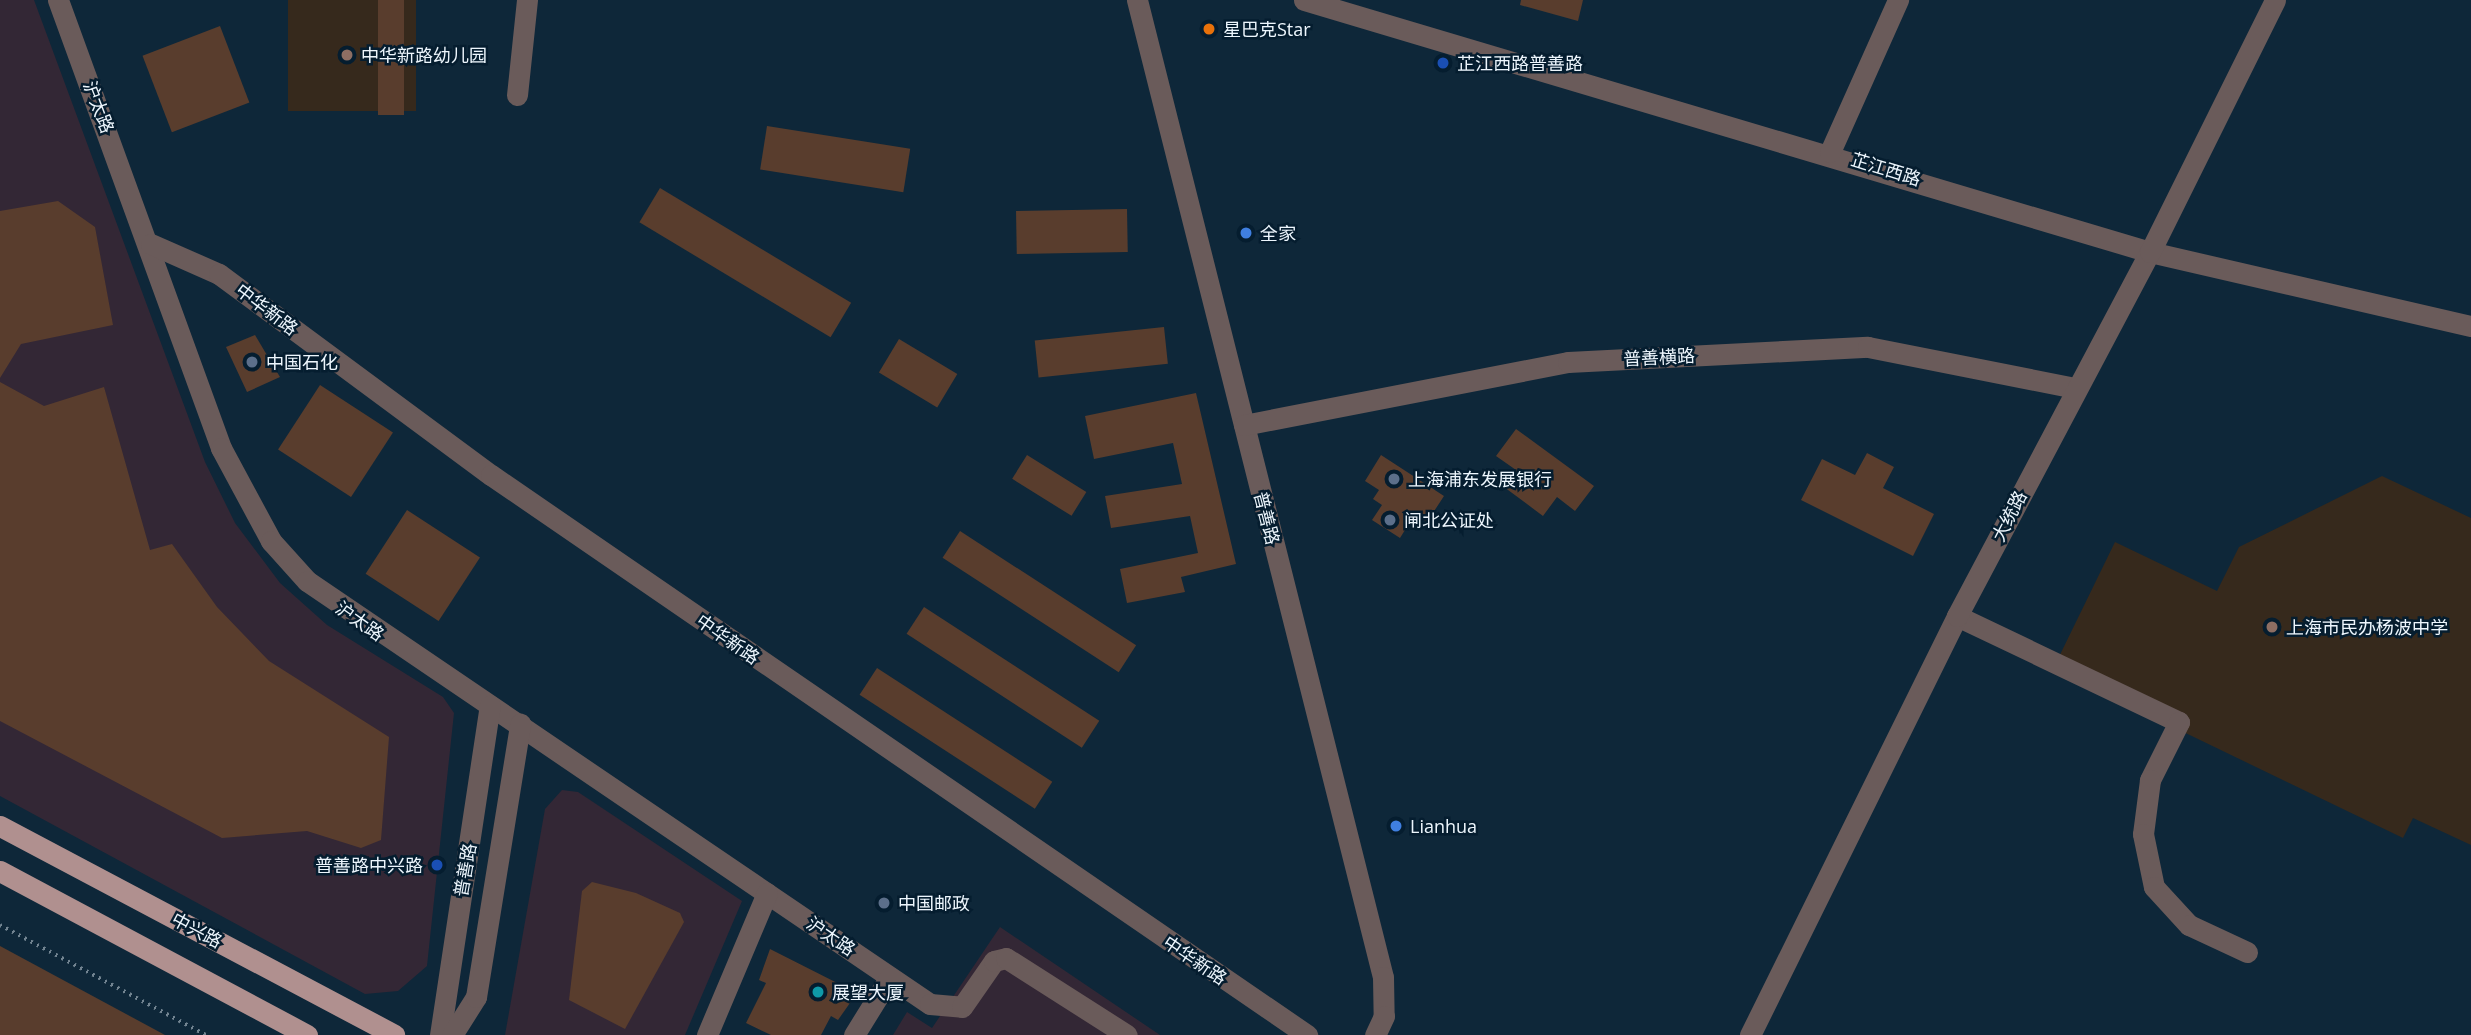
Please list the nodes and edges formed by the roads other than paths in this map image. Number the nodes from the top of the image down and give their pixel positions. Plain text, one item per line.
1 (58, 0) edge
2 (527, 0) edge
3 (1137, 0) edge
4 (1304, 0) edge
5 (1898, 0) edge
6 (2275, 0) edge
7 (517, 95) dead end
8 (1830, 152) junction
9 (151, 244) junction
10 (2150, 253) junction
11 (2471, 326) edge
12 (2075, 388) junction
13 (1244, 425) junction
14 (1957, 616) junction
15 (490, 706) junction
16 (520, 724) junction
17 (0, 826) edge
18 (0, 871) edge
19 (767, 893) junction
20 (2247, 952) dead end
21 (890, 977) junction
22 (1279, 1027) edge
23 (307, 1035) edge
24 (394, 1035) edge
25 (440, 1035) edge
26 (452, 1035) edge
27 (707, 1035) edge
28 (855, 1035) edge
29 (1127, 1035) edge
30 (1307, 1035) edge
31 (1375, 1035) edge
32 (1750, 1035) edge

1 - 9 street, 沪太路
2 - 7 street
3 - 13 street, 普善路
4 - 8 street, 芷江西路
5 - 8 street
6 - 10 street, 大统路
8 - 10 street, 芷江西路
9 - 15 street, 沪太路
9 - 22 street, 中华新路
10 - 11 street, 芷江西路
10 - 12 street, 大统路
12 - 13 street, 普善横路
12 - 14 street, 大统路
13 - 31 street, 普善路
14 - 20 street
14 - 32 street, 大统路
15 - 16 street, 沪太路
15 - 25 street, 普善路
16 - 19 street, 沪太路
16 - 26 street, 普善路
17 - 24 main road, 中兴路
18 - 23 main road
19 - 21 street, 沪太路
19 - 27 street
21 - 28 street
21 - 29 street, 沪太路
22 - 30 street, 中华新路

